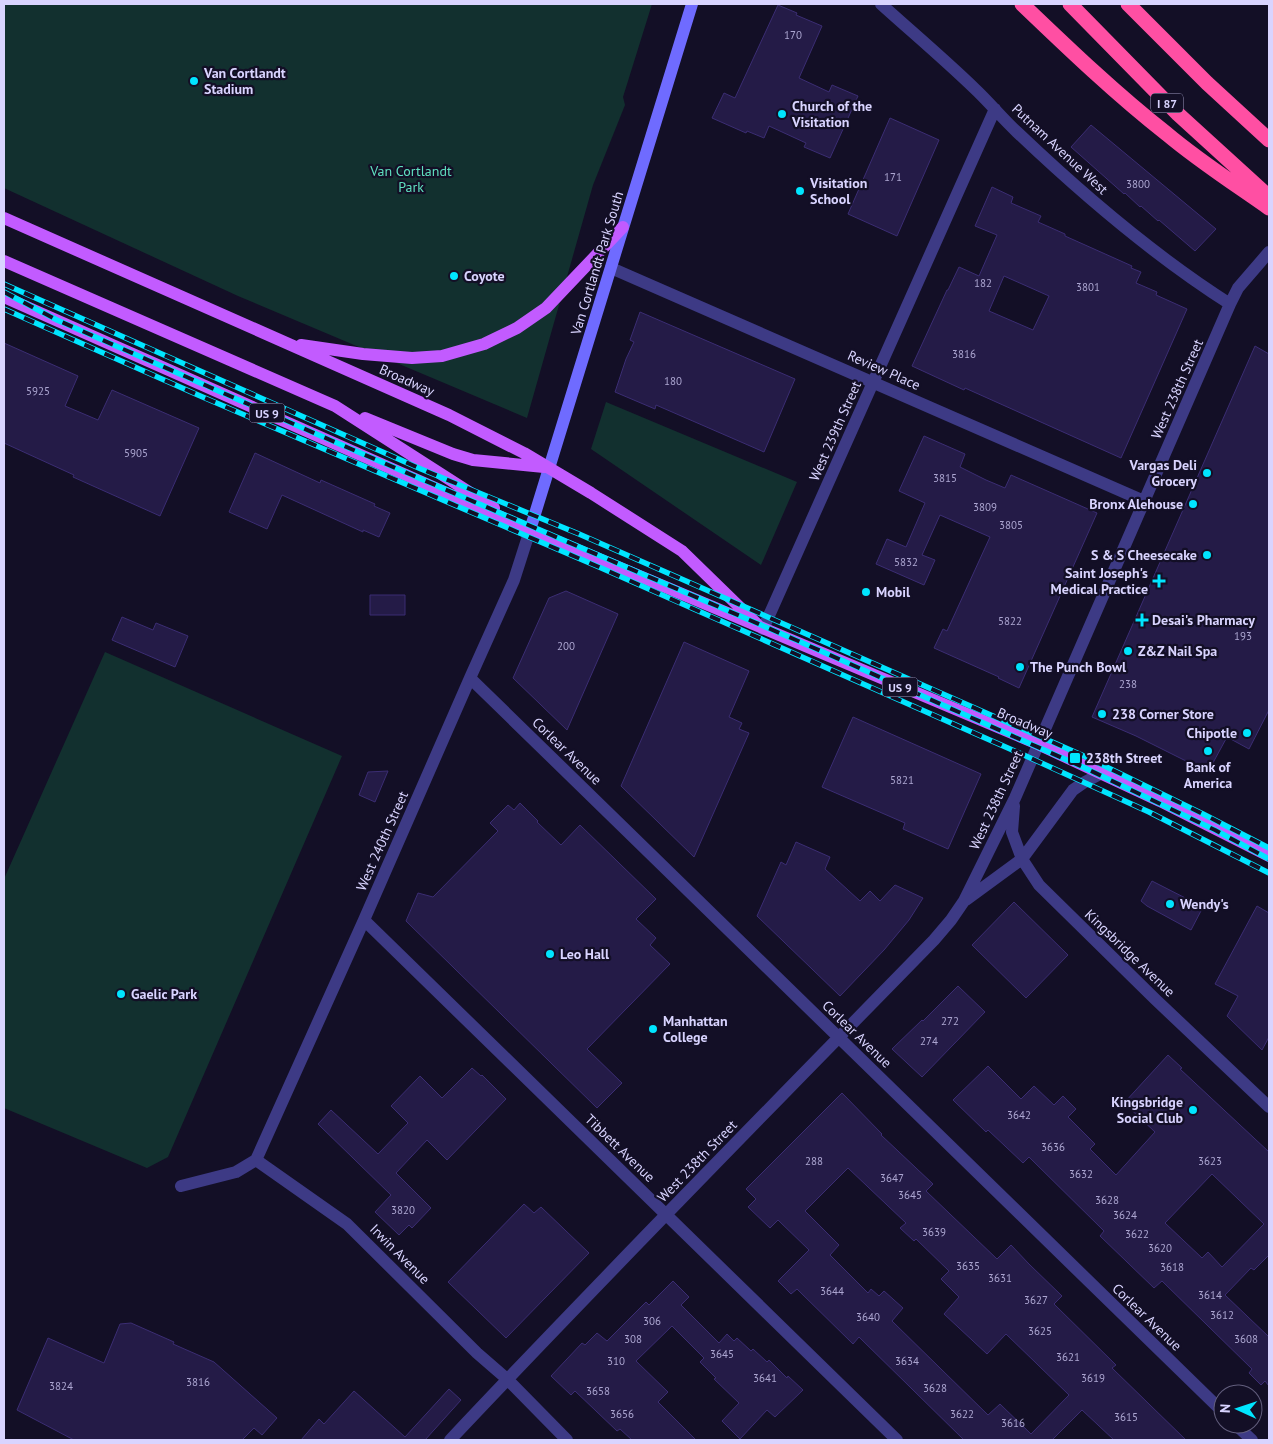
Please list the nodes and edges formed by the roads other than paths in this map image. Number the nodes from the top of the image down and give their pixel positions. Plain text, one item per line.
1 (692, 4) edge
2 (881, 4) edge
3 (1022, 4) edge
4 (1070, 4) edge
5 (1128, 4) edge
6 (995, 108) junction
7 (1269, 140) edge
8 (1269, 197) edge
9 (1269, 208) edge
10 (4, 218) edge
11 (623, 227) junction
12 (1269, 252) edge
13 (4, 261) edge
14 (611, 268) junction
15 (4, 297) edge
16 (1230, 304) junction
17 (285, 342) junction
18 (874, 382) junction
19 (335, 406) junction
20 (549, 468) junction
21 (1144, 501) junction
22 (530, 530) junction
23 (763, 629) junction
24 (470, 678) junction
25 (1038, 744) junction
26 (1102, 773) junction
27 (1014, 798) junction
28 (1269, 856) edge
29 (1022, 859) junction
30 (964, 901) junction
31 (364, 920) junction
32 (839, 1037) junction
33 (1269, 1107) edge
34 (256, 1160) junction
35 (181, 1186) dead end
36 (666, 1214) junction
37 (507, 1379) junction
38 (1213, 1402) edge
39 (450, 1440) edge
40 (567, 1440) edge
41 (897, 1440) edge

1 - 11 main road, Van Cortlandt Park South
2 - 6 street, Putnam Avenue West
3 - 9 highway
4 - 8 highway, I 87
5 - 7 highway
6 - 16 street, Putnam Avenue West
6 - 18 street, West 239th Street
10 - 17 main road, Broadway / US 9
11 - 14 main road, Van Cortlandt Park South
11 - 17 main road
12 - 16 street, West 238th Street
13 - 19 main road, Broadway / US 9
14 - 18 street, Review Place
14 - 20 main road, Van Cortlandt Park South
15 - 22 main road, Broadway / US 9
16 - 21 street, West 238th Street
17 - 20 main road, Broadway / US 9
18 - 21 street, Review Place
18 - 23 street, West 239th Street
19 - 20 main road
19 - 22 main road, Broadway / US 9
20 - 22 main road, Van Cortlandt Park South
20 - 23 main road, Broadway / US 9
21 - 25 street, West 238th Street
22 - 23 main road, Broadway / US 9
22 - 24 street, West 240th Street
23 - 25 main road, Broadway / US 9
24 - 31 street, West 240th Street
24 - 32 street, Corlear Avenue
25 - 26 main road, Broadway / US 9
25 - 27 street, West 238th Street
26 - 28 main road, Broadway / US 9
26 - 29 street, West 238th Street
27 - 29 street, Kingsbridge Avenue
27 - 30 street, West 238th Street
29 - 30 street, West 238th Street
29 - 33 street, Kingsbridge Avenue
30 - 32 street, West 238th Street
31 - 34 street, West 240th Street
31 - 36 street, Tibbett Avenue
32 - 36 street, West 238th Street
32 - 38 street, Corlear Avenue
34 - 35 street
34 - 37 street, Irwin Avenue
36 - 37 street, West 238th Street
36 - 41 street, Tibbett Avenue
37 - 39 street, West 238th Street
37 - 40 street, Irwin Avenue

